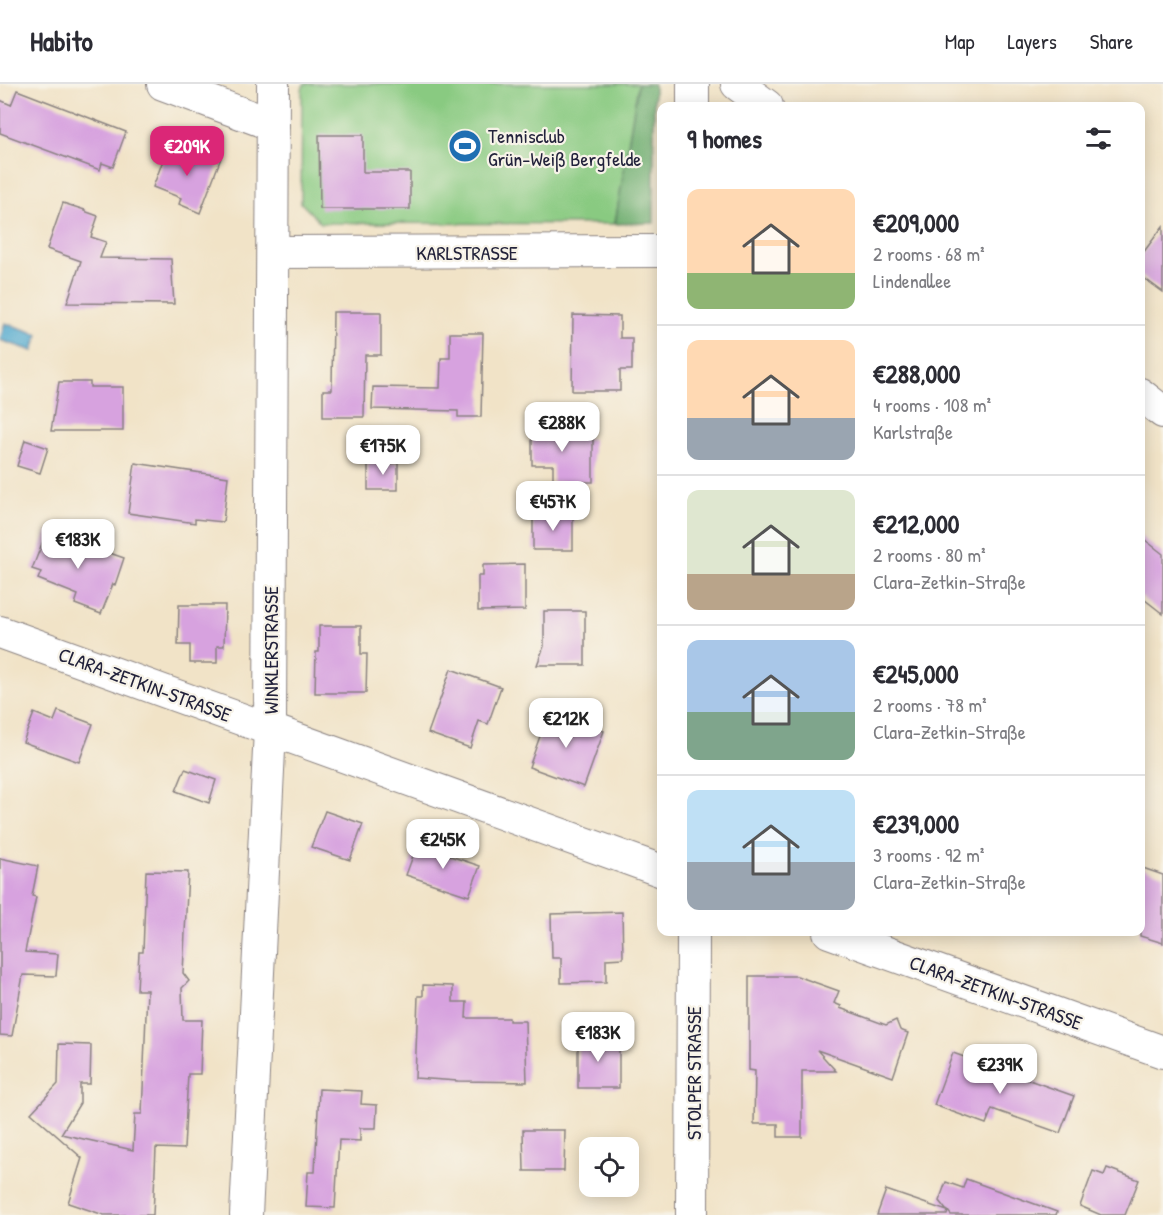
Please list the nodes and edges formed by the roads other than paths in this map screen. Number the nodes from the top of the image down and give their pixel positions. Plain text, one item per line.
1 (163, 84) edge
2 (273, 84) edge
3 (693, 84) edge
4 (737, 84) edge
5 (693, 102) edge
6 (762, 102) edge
7 (273, 125) junction
8 (657, 251) edge
9 (273, 252) junction
10 (1145, 398) edge
11 (1163, 412) edge
12 (0, 632) edge
13 (270, 730) junction
14 (657, 869) edge
15 (693, 936) edge
16 (840, 936) edge
17 (1163, 1052) edge
18 (246, 1215) edge
19 (693, 1215) edge

1 - 7 street
2 - 7 street, WINKLERSTRASSE
3 - 5 street
4 - 6 street
7 - 9 street, WINKLERSTRASSE
8 - 9 street, KARLSTRASSE
9 - 13 street, WINKLERSTRASSE
10 - 11 street
12 - 13 street, CLARA-ZETKIN-STRASSE
13 - 14 street, CLARA-ZETKIN-STRASSE
13 - 18 street, WINKLERSTRASSE
15 - 19 street, STOLPER STRASSE
16 - 17 street, CLARA-ZETKIN-STRASSE

